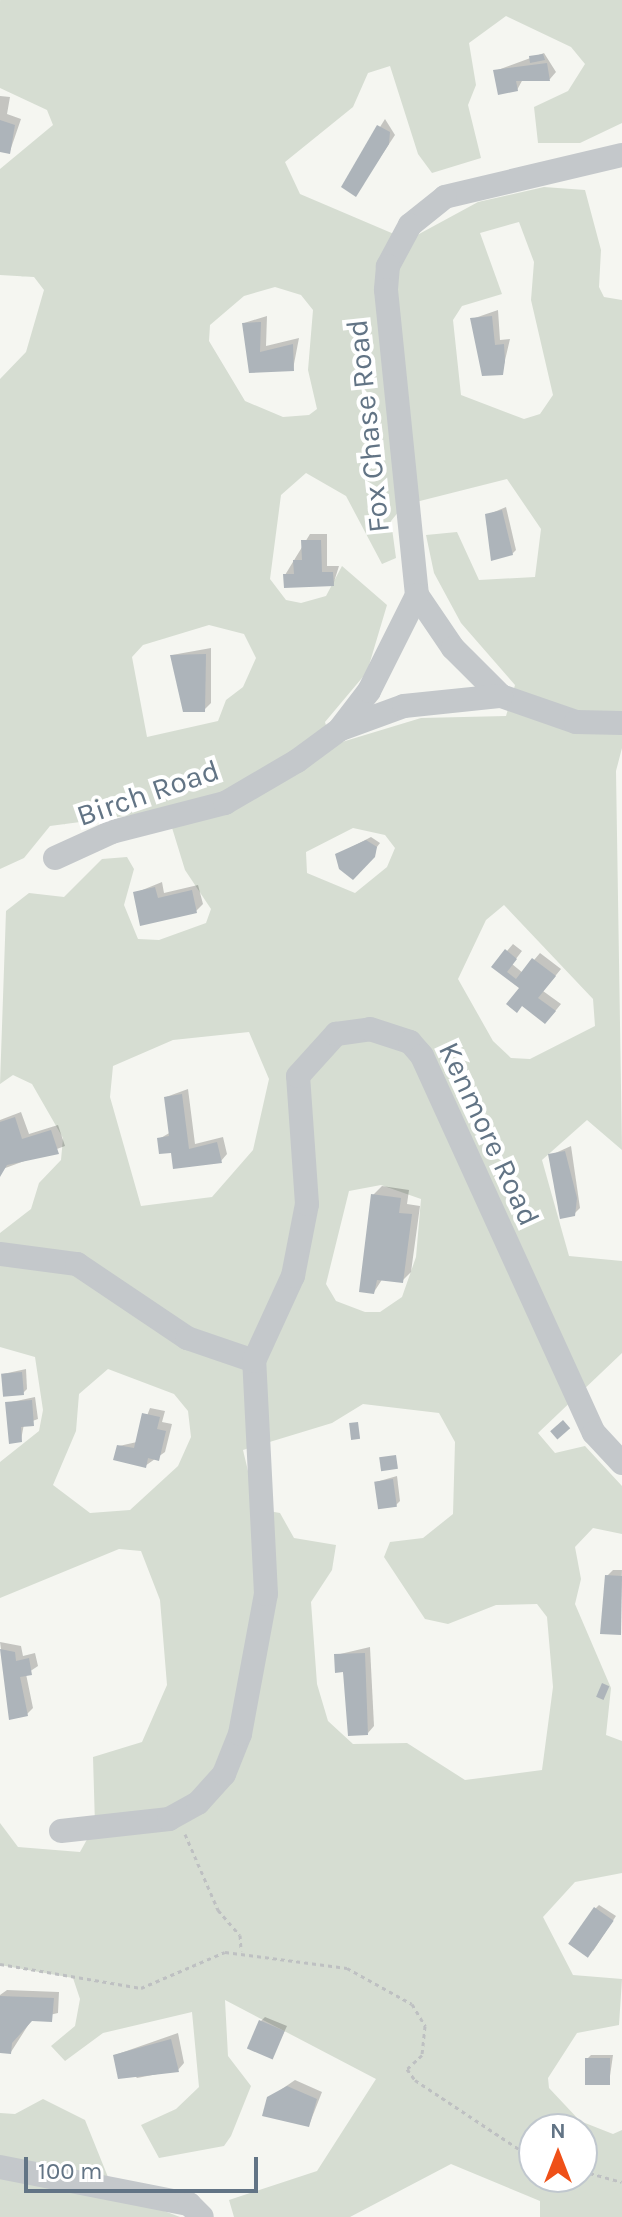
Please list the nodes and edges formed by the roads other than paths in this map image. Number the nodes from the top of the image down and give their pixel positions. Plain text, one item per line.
1 (622, 155) edge
2 (417, 595) junction
3 (501, 696) junction
4 (622, 723) edge
5 (339, 730) junction
6 (55, 858) dead end
7 (0, 1254) edge
8 (254, 1361) junction
9 (622, 1463) edge
10 (61, 1831) dead end
11 (0, 2167) edge
12 (202, 2217) edge

1 - 2 street, Fox Chase Road
2 - 3 street, Fox Chase Road
2 - 5 street, Birch Road
3 - 4 street, Fox Chase Road
3 - 5 street, Birch Road
5 - 6 street, Birch Road
7 - 8 street
8 - 9 street, Kenmore Road
8 - 10 street, Kenmore Road
11 - 12 street

